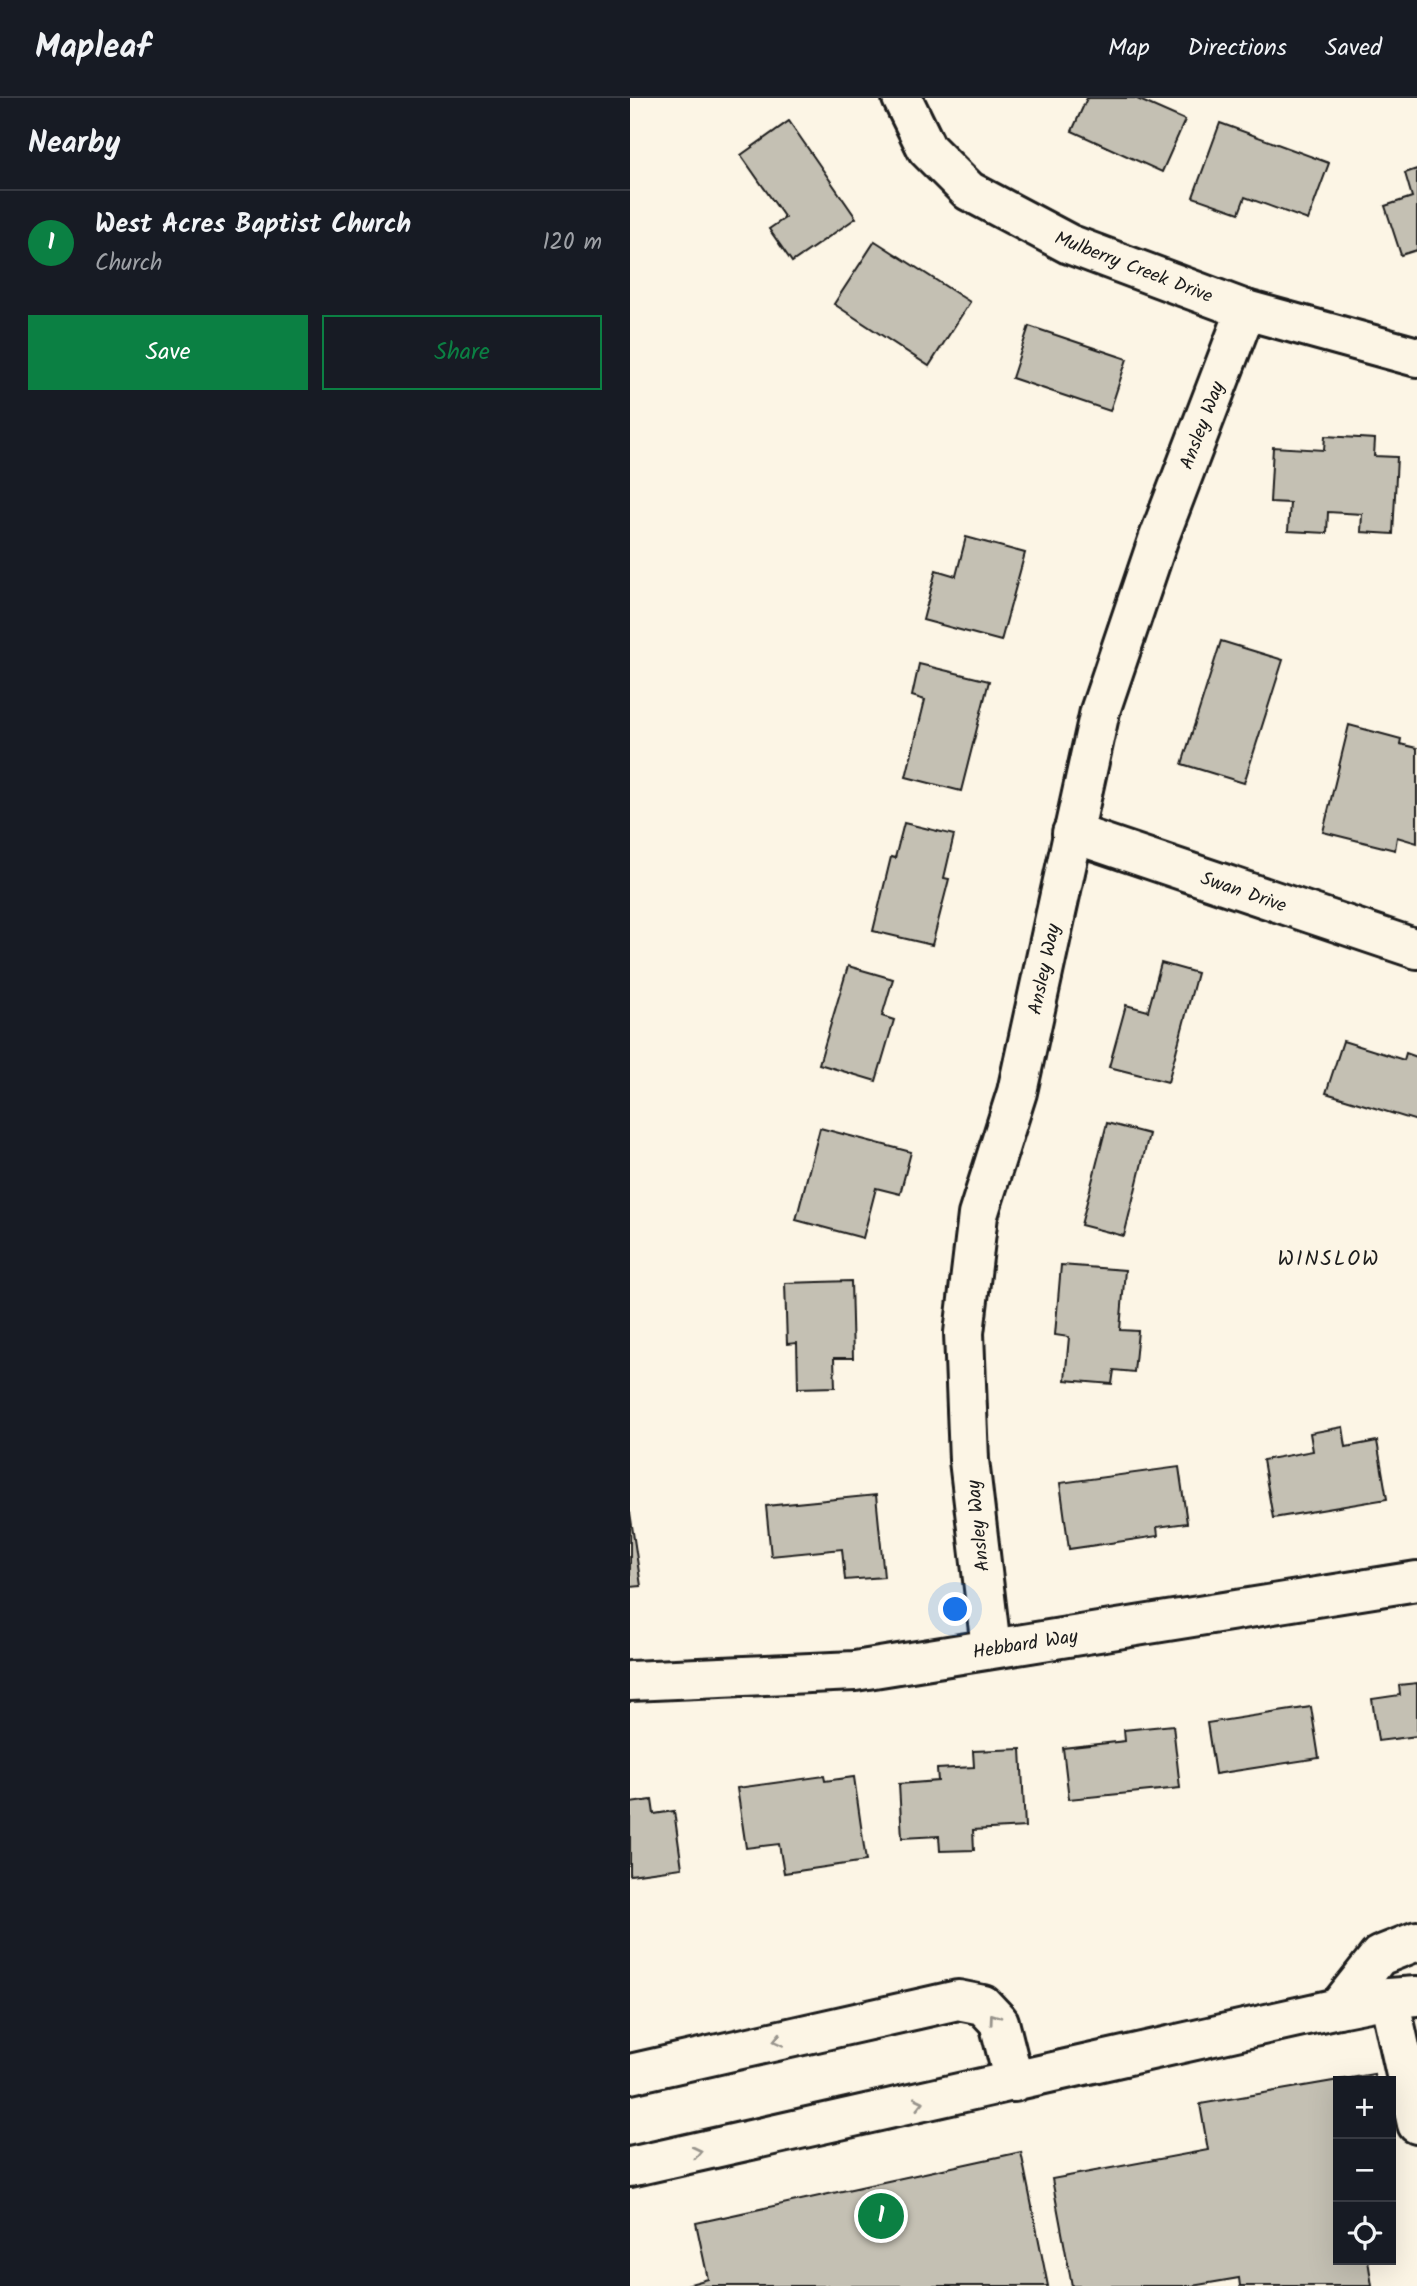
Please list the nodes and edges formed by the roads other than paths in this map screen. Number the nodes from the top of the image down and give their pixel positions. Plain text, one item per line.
1 (902, 98) edge
2 (1246, 310) junction
3 (1417, 357) edge
4 (1072, 833) junction
5 (1417, 949) edge
6 (1417, 1581) edge
7 (991, 1648) junction
8 (630, 1681) edge
9 (1417, 1941) edge
10 (1403, 1997) edge
11 (1338, 2008) junction
12 (630, 2074) edge
13 (1014, 2082) junction
14 (1417, 2124) edge
15 (630, 2167) edge

1 - 2 street, Mulberry Creek Drive
2 - 3 street, Mulberry Creek Drive
2 - 4 street, Ansley Way
4 - 5 street, Swan Drive
4 - 7 street, Ansley Way
6 - 7 street, Hebbard Way
7 - 8 street, Hebbard Way
9 - 11 street
10 - 11 street
10 - 14 street
11 - 13 street
13 -> 12 street
15 -> 13 street

